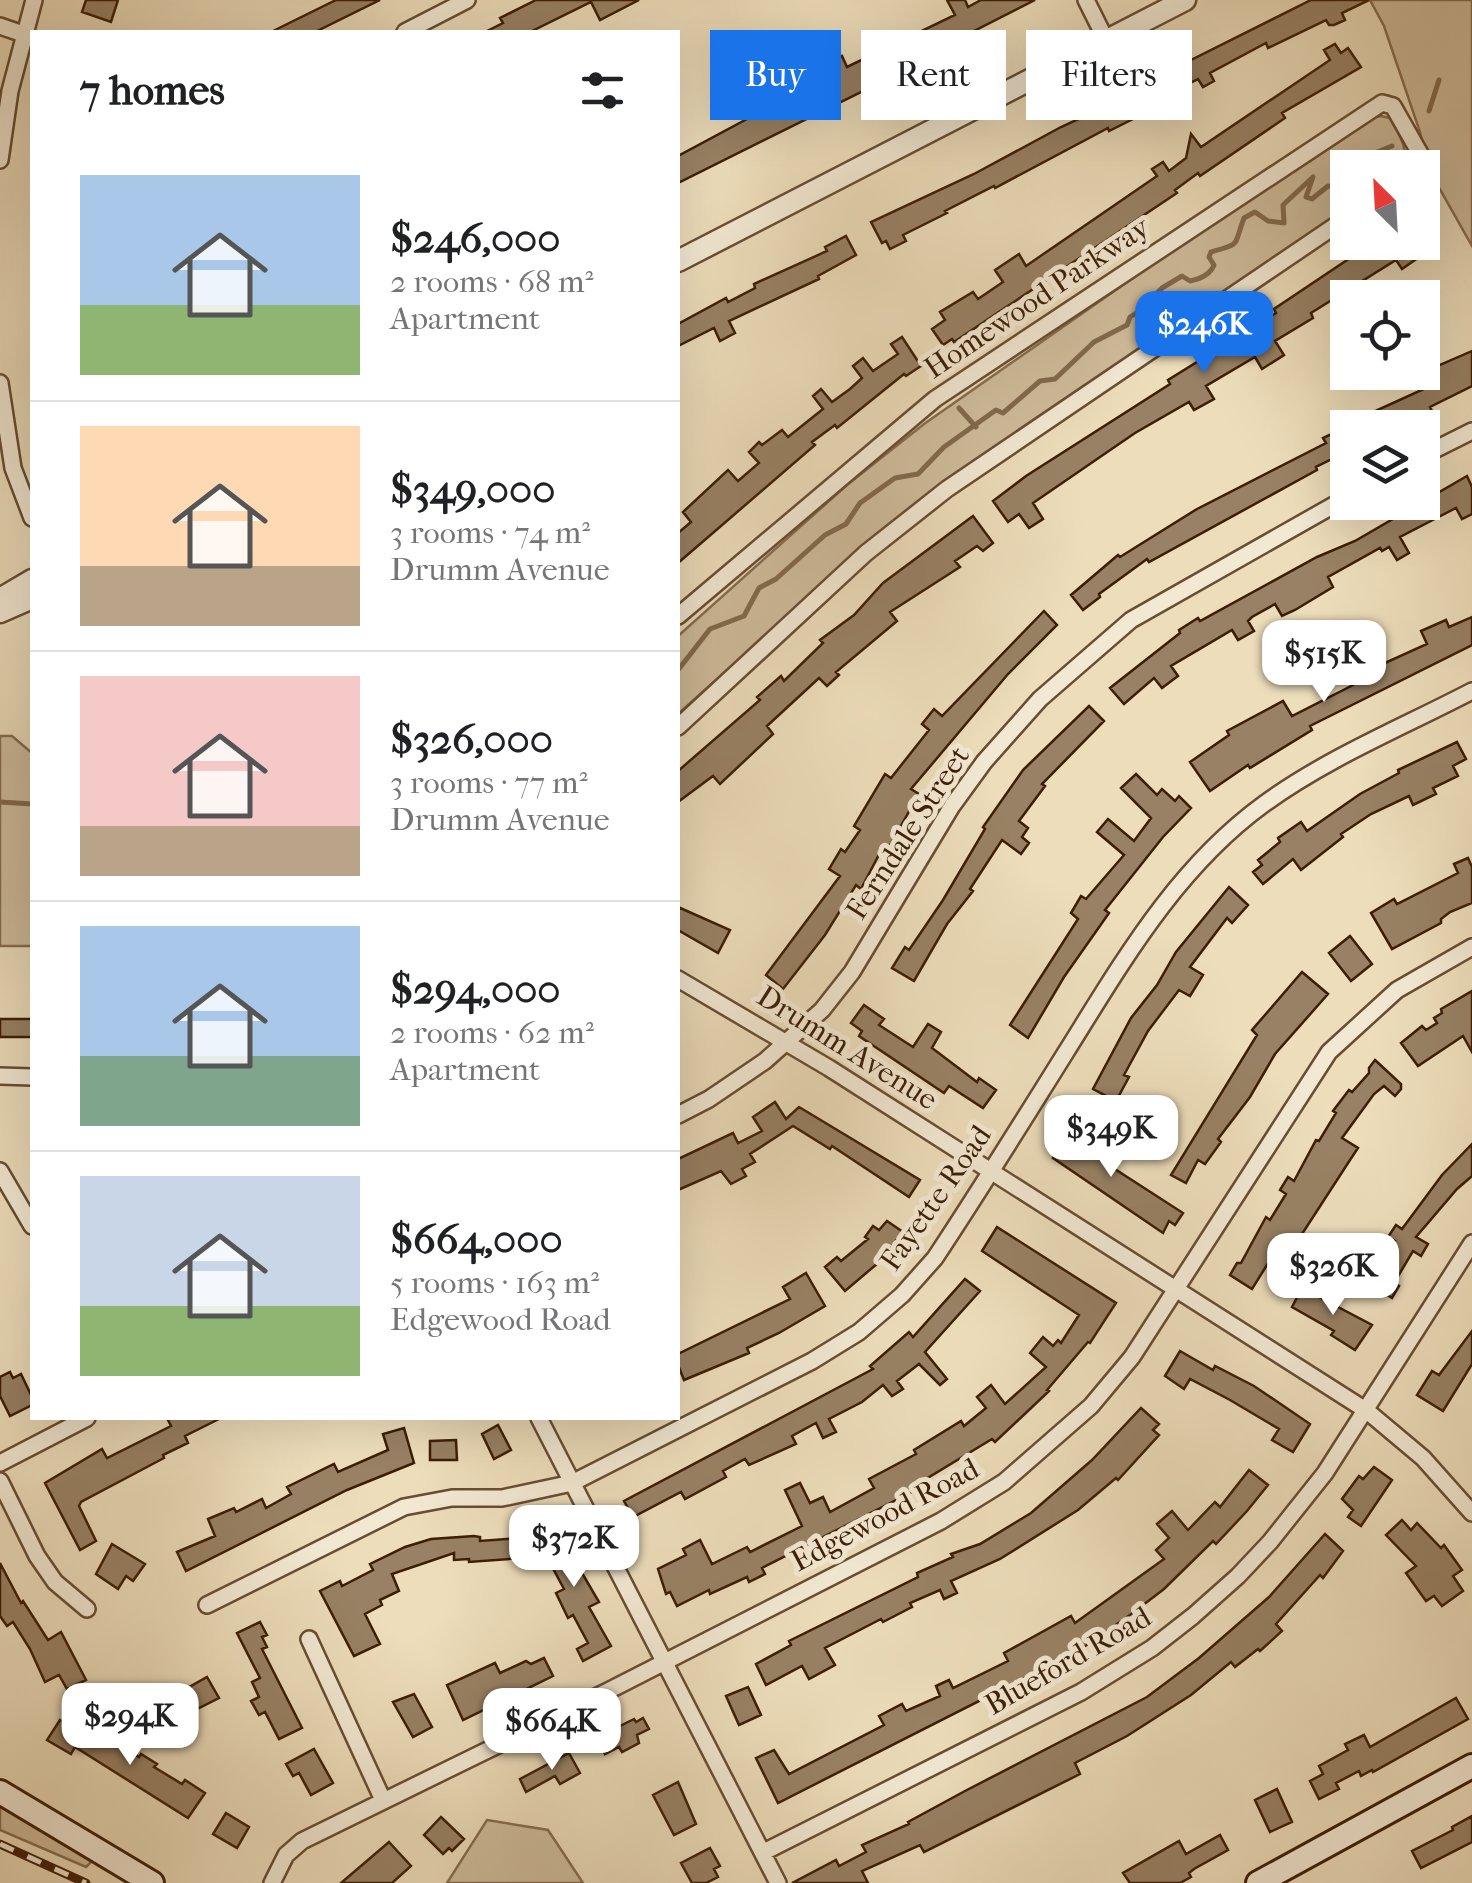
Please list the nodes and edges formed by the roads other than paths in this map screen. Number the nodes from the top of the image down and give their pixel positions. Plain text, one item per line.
1 (34, 0) edge
2 (467, 0) edge
3 (1086, 0) edge
4 (1185, 0) edge
5 (0, 26) edge
6 (409, 30) edge
7 (1101, 30) edge
8 (1129, 30) edge
9 (23, 34) junction
10 (1026, 83) edge
11 (1418, 150) edge
12 (0, 160) edge
13 (1330, 228) edge
14 (680, 260) edge
15 (0, 383) edge
16 (1472, 432) edge
17 (1440, 447) edge
18 (6, 470) edge
19 (1330, 507) edge
20 (30, 514) edge
21 (30, 581) edge
22 (0, 599) edge
23 (30, 599) edge
24 (0, 612) edge
25 (680, 614) edge
26 (1472, 691) edge
27 (680, 725) edge
28 (1472, 947) edge
29 (680, 980) edge
30 (788, 1042) junction
31 (0, 1076) edge
32 (30, 1076) edge
33 (680, 1114) edge
34 (0, 1171) edge
35 (992, 1171) junction
36 (30, 1223) edge
37 (1472, 1244) edge
38 (1177, 1290) junction
39 (1366, 1411) junction
40 (84, 1420) edge
41 (540, 1420) edge
42 (0, 1463) edge
43 (0, 1481) edge
44 (572, 1483) junction
45 (1472, 1513) edge
46 (207, 1606) dead end
47 (87, 1609) dead end
48 (308, 1638) dead end
49 (663, 1662) junction
50 (1472, 1766) edge
51 (0, 1792) edge
52 (383, 1800) junction
53 (764, 1852) junction
54 (152, 1883) edge
55 (272, 1883) edge
56 (778, 1883) edge
57 (1258, 1883) edge

1 - 9 street
2 - 6 street
3 - 7 street
4 - 8 street
5 - 9 street
9 - 12 street
10 - 14 street
11 - 25 street, Homewood Parkway
13 - 27 street
15 - 18 street
16 - 17 street
18 - 20 street
19 - 30 street, Ferndale Street
21 - 22 street
23 - 24 street
26 - 35 street, Fayette Road
28 - 38 street, Edgewood Road
29 - 30 street, Drumm Avenue
30 - 33 street, Ferndale Street
30 - 35 street, Drumm Avenue
31 - 32 street
34 - 36 street
35 - 38 street, Drumm Avenue
35 - 44 street, Fayette Road
37 - 39 street, Blueford Road
38 - 39 street, Drumm Avenue
38 - 49 street, Edgewood Road
39 - 45 street, Drumm Avenue
39 - 53 street, Blueford Road
40 - 42 street
41 - 44 street
43 - 47 street
44 - 46 street, Fayette Road
44 - 49 street
48 - 52 street
49 - 52 street, Edgewood Road
49 - 53 street
50 - 57 main road
51 - 54 main road
52 - 55 street, Edgewood Road
53 - 56 street

